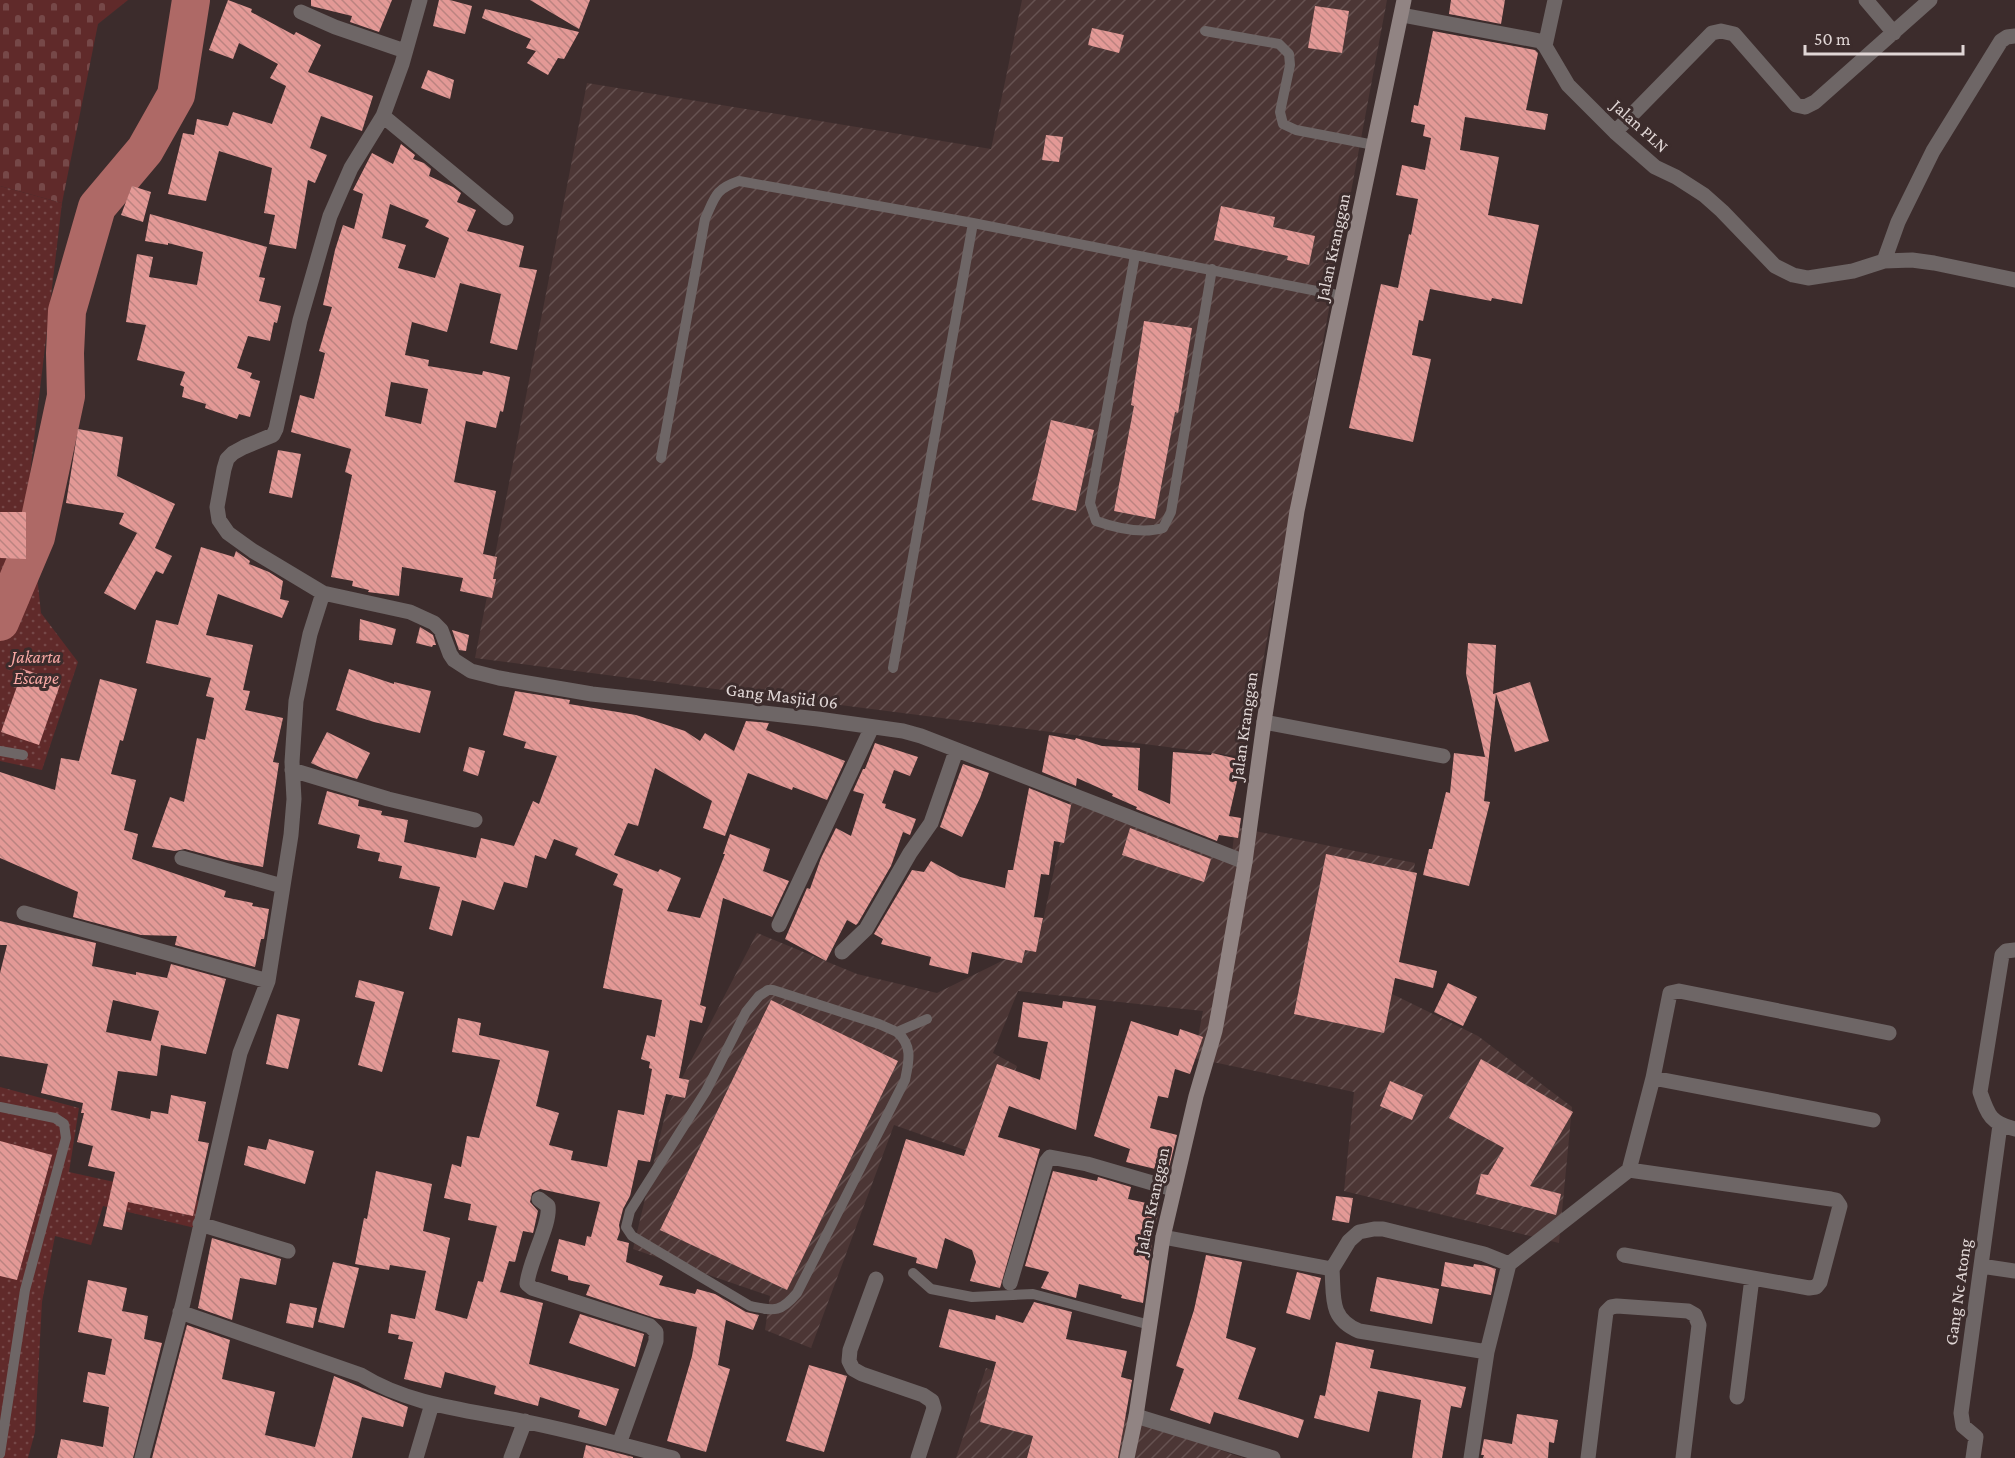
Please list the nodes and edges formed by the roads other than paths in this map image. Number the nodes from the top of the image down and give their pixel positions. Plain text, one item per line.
1 (420, 0) edge
2 (1555, 0) edge
3 (1866, 0) edge
4 (1930, 0) edge
5 (1403, 8) edge
6 (301, 12) dead end
7 (1205, 31) dead end
8 (1894, 33) junction
9 (2015, 36) edge
10 (1545, 46) junction
11 (405, 51) junction
12 (383, 117) junction
13 (1615, 132) junction
14 (1374, 145) junction
15 (506, 218) dead end
16 (973, 223) junction
17 (1135, 255) junction
18 (1884, 261) junction
19 (1212, 269) junction
20 (2015, 280) edge
21 (1342, 296) junction
22 (661, 458) dead end
23 (323, 593) junction
24 (892, 668) dead end
25 (1264, 722) junction
26 (872, 726) junction
27 (0, 751) edge
28 (956, 751) junction
29 (23, 755) dead end
30 (1443, 756) dead end
31 (292, 770) junction
32 (475, 820) dead end
33 (182, 858) dead end
34 (1245, 862) junction
35 (282, 886) junction
36 (24, 913) dead end
37 (779, 925) dead end
38 (2015, 950) edge
39 (842, 952) dead end
40 (268, 981) junction
41 (927, 1020) dead end
42 (897, 1032) junction
43 (1889, 1033) dead end
44 (1653, 1078) junction
45 (0, 1107) edge
46 (1873, 1120) dead end
47 (2008, 1127) edge
48 (1629, 1170) junction
49 (1173, 1189) junction
50 (539, 1199) dead end
51 (200, 1224) junction
52 (1163, 1237) junction
53 (288, 1251) dead end
54 (1624, 1255) dead end
55 (1509, 1264) junction
56 (1982, 1266) junction
57 (1332, 1269) junction
58 (2015, 1271) edge
59 (913, 1273) dead end
60 (1752, 1278) junction
61 (876, 1279) dead end
62 (1010, 1283) dead end
63 (180, 1312) junction
64 (1150, 1325) junction
65 (1488, 1352) junction
66 (1737, 1397) dead end
67 (432, 1404) junction
68 (1136, 1416) junction
69 (525, 1421) junction
70 (619, 1444) junction
71 (0, 1454) edge
72 (142, 1458) edge
73 (416, 1458) edge
74 (511, 1458) edge
75 (673, 1458) edge
76 (918, 1458) edge
77 (1127, 1458) edge
78 (1273, 1458) edge
79 (1471, 1458) edge
80 (1588, 1458) edge
81 (1683, 1458) edge
82 (1972, 1458) edge

1 - 11 street, Gang Masjid 06
2 - 10 street
3 - 8 street
4 - 8 street
5 - 10 street
5 - 14 main road, Jalan Kranggan
6 - 11 street
7 - 14 lane
8 - 13 street
9 - 18 street
10 - 13 street, Jalan PLN
11 - 12 street, Gang Masjid 06
12 - 15 street
12 - 23 street, Gang Masjid 06
13 - 18 street, Jalan PLN
14 - 21 main road, Jalan Kranggan
16 - 17 lane
16 - 22 lane
16 - 24 lane
17 - 19 lane
17 - 19 lane
18 - 20 street, Jalan PLN
19 - 21 lane
21 - 25 main road, Jalan Kranggan
23 - 26 street, Gang Masjid 06
23 - 31 street
25 - 30 street
25 - 34 main road, Jalan Kranggan
26 - 28 street, Gang Masjid 06
26 - 37 street
27 - 29 lane
28 - 34 street, Gang Masjid 06
28 - 39 street
31 - 32 street
31 - 35 street
33 - 35 street
34 - 49 main road, Jalan Kranggan
35 - 40 street
36 - 40 street
38 - 47 street
40 - 51 street
41 - 42 lane
42 - 42 lane
43 - 44 street
44 - 46 street
44 - 48 street
45 - 71 lane
47 - 56 street, Gang Nc Atong
48 - 55 street
48 - 60 street
49 - 52 main road, Jalan Kranggan
49 - 62 street
50 - 70 street
51 - 53 street
51 - 63 street
52 - 57 street
52 - 64 main road, Jalan Kranggan
54 - 60 street
55 - 57 street
55 - 65 street
56 - 58 street
56 - 82 street, Gang Nc Atong
57 - 65 street
59 - 64 lane
60 - 66 street
61 - 76 street
63 - 67 street
63 - 72 street
64 - 68 main road, Jalan Kranggan
65 - 79 street
67 - 69 street
67 - 73 street
68 - 77 main road, Jalan Kranggan
68 - 78 street
69 - 70 street
69 - 74 street
70 - 75 street
80 - 81 street

